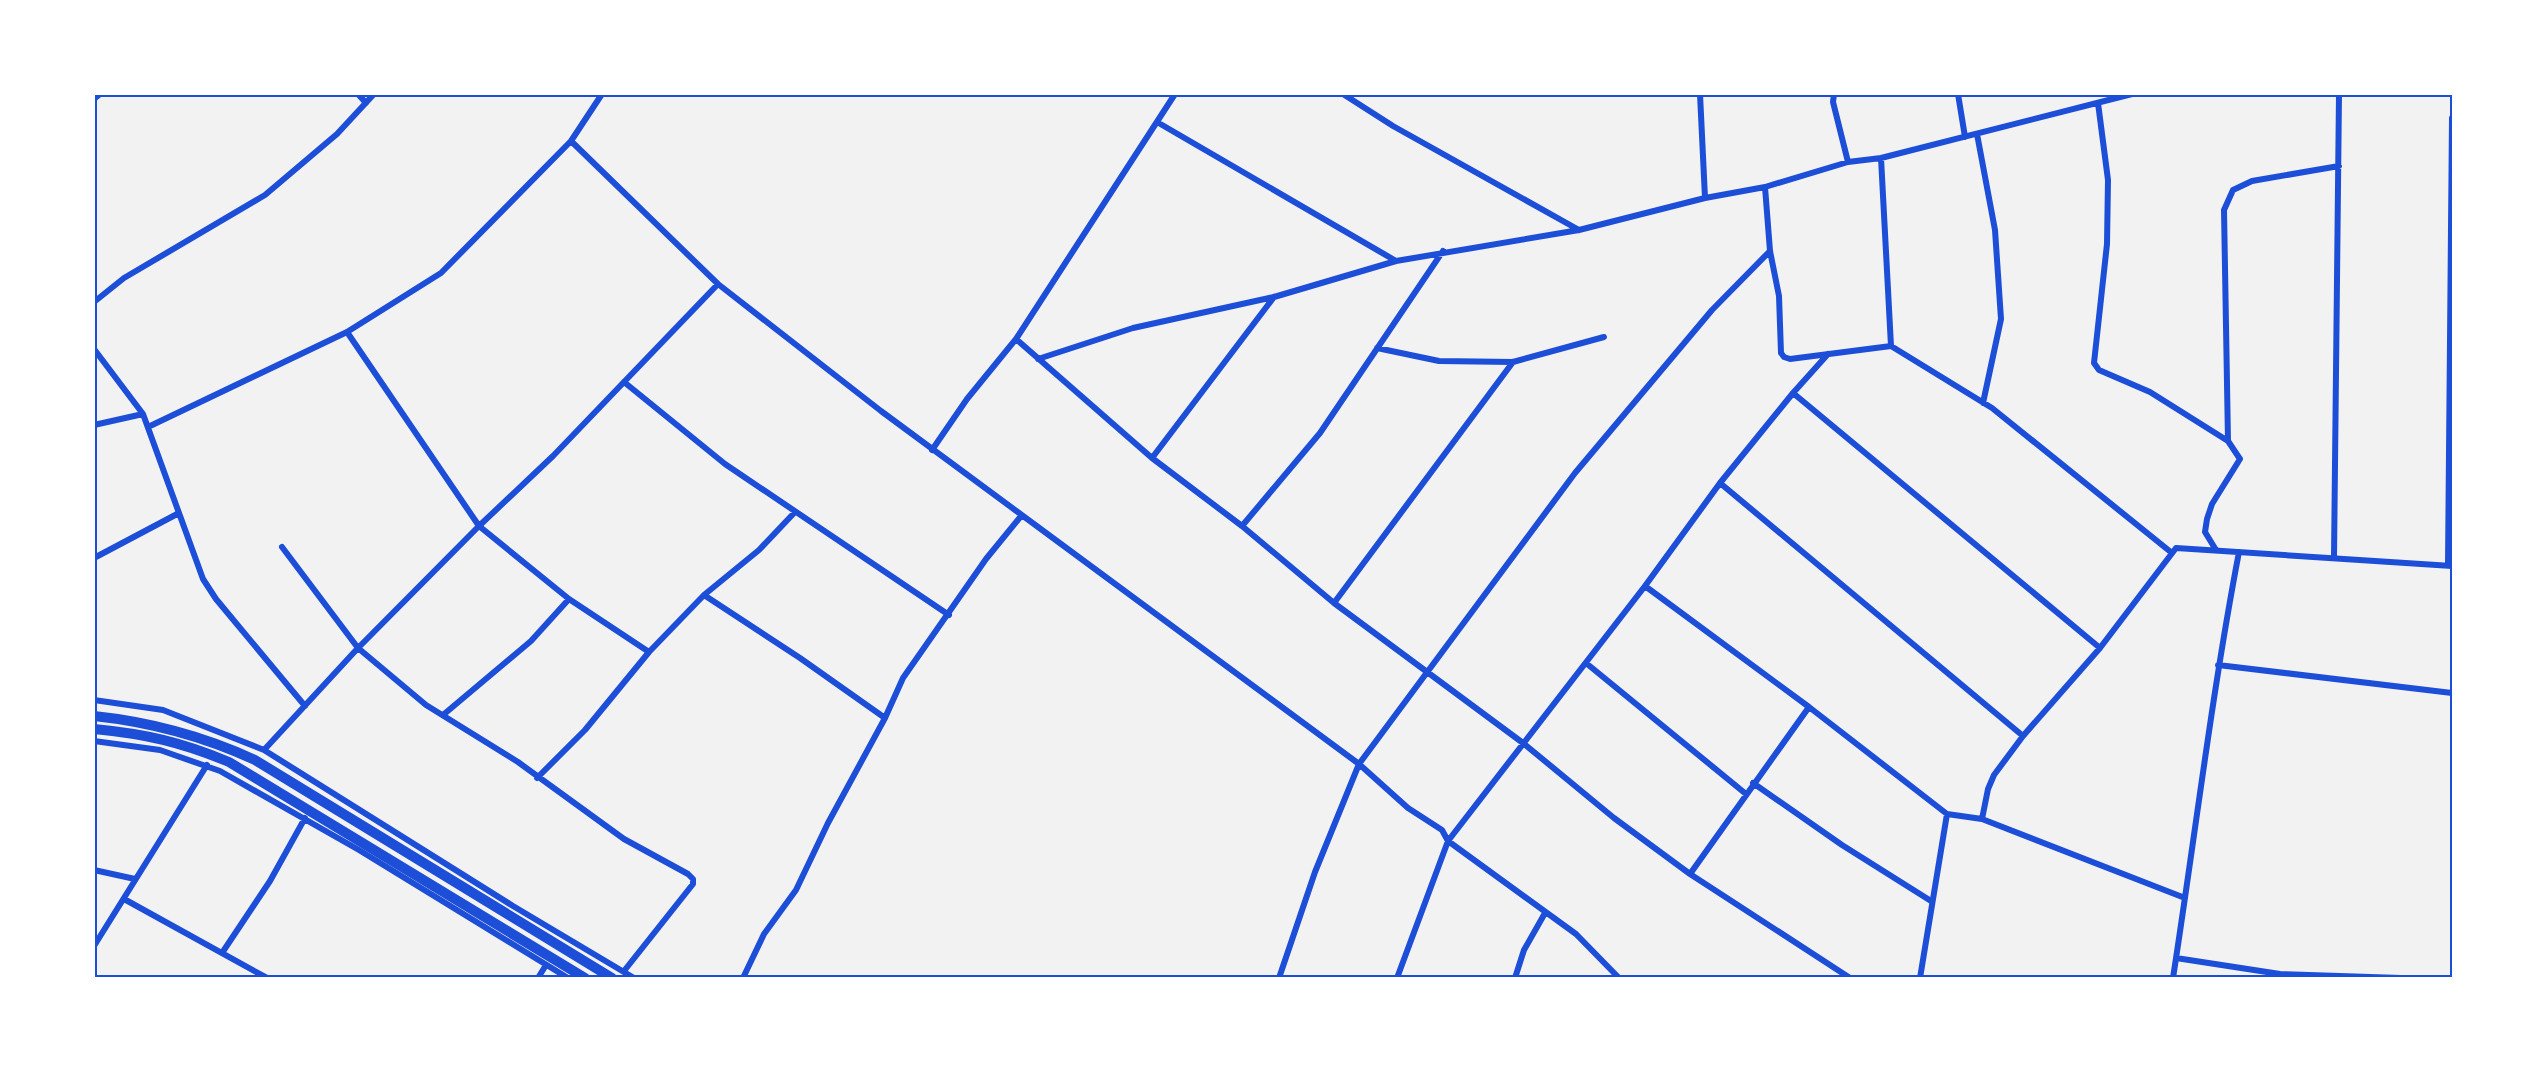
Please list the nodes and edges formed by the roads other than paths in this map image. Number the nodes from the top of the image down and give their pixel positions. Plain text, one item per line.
1 (100, 94) edge
2 (358, 94) edge
3 (374, 94) edge
4 (602, 94) edge
5 (1174, 94) edge
6 (1343, 94) edge
7 (1700, 94) edge
8 (1834, 94) edge
9 (1958, 94) edge
10 (2132, 94) edge
11 (2339, 94) edge
12 (94, 99) edge
13 (366, 103) junction
14 (2098, 103) junction
15 (2452, 118) edge
16 (1157, 122) junction
17 (1977, 134) junction
18 (1965, 136) junction
19 (571, 141) junction
20 (1881, 158) junction
21 (1848, 162) junction
22 (2339, 166) junction
23 (1765, 187) junction
24 (1705, 198) junction
25 (1579, 230) junction
26 (1443, 251) junction
27 (1770, 251) junction
28 (1396, 261) junction
29 (718, 284) junction
30 (1274, 297) junction
31 (94, 302) edge
32 (347, 332) junction
33 (1604, 337) dead end
34 (1016, 339) junction
35 (1891, 346) junction
36 (1377, 348) junction
37 (94, 350) edge
38 (1828, 354) junction
39 (1038, 359) junction
40 (1513, 362) junction
41 (624, 382) junction
42 (1793, 393) junction
43 (1983, 403) junction
44 (142, 414) junction
45 (94, 425) edge
46 (148, 427) junction
47 (2228, 441) junction
48 (932, 450) junction
49 (1152, 458) junction
50 (1720, 483) junction
51 (795, 512) junction
52 (179, 513) junction
53 (1021, 516) junction
54 (479, 526) junction
55 (1242, 526) junction
56 (282, 547) dead end
57 (2216, 550) junction
58 (2239, 552) junction
59 (2172, 553) junction
60 (94, 558) edge
61 (2334, 558) junction
62 (2450, 566) edge
63 (1645, 586) junction
64 (704, 595) junction
65 (569, 599) junction
66 (1334, 603) junction
67 (949, 615) junction
68 (358, 648) junction
69 (2100, 648) junction
70 (649, 652) junction
71 (1586, 663) junction
72 (2218, 665) junction
73 (1427, 674) junction
74 (2452, 693) edge
75 (94, 700) edge
76 (305, 706) junction
77 (1809, 707) junction
78 (443, 715) junction
79 (94, 716) edge
80 (885, 718) junction
81 (94, 729) edge
82 (2023, 736) junction
83 (94, 741) edge
84 (1522, 743) junction
85 (264, 750) junction
86 (1359, 764) junction
87 (207, 765) junction
88 (537, 778) junction
89 (1753, 783) junction
90 (1746, 794) junction
91 (1947, 814) junction
92 (304, 818) junction
93 (1982, 819) junction
94 (1448, 841) junction
95 (94, 870) edge
96 (1690, 874) junction
97 (135, 879) junction
98 (2185, 898) junction
99 (124, 899) junction
100 (1931, 901) junction
101 (1545, 913) junction
102 (94, 946) edge
103 (222, 953) junction
104 (2176, 958) junction
105 (546, 965) junction
106 (624, 971) junction
107 (267, 978) edge
108 (538, 978) edge
109 (568, 978) edge
110 (585, 978) edge
111 (612, 978) edge
112 (634, 978) edge
113 (743, 978) edge
114 (1279, 978) edge
115 (1397, 978) edge
116 (1515, 978) edge
117 (1618, 978) edge
118 (1850, 978) edge
119 (1920, 978) edge
120 (2173, 978) edge
121 (2400, 978) edge

1 - 12 street
2 - 13 street
3 - 13 street
4 - 19 street
5 - 16 street
6 - 25 street
7 - 24 street
8 - 21 street
9 - 18 street
10 - 14 street
11 - 22 street
13 - 31 street
14 - 17 street
14 - 47 street
15 - 62 street
16 - 28 street
16 - 34 street
17 - 18 street
17 - 43 street
18 - 20 street
19 - 29 street
19 - 32 street
20 - 21 street
20 - 35 street
21 - 23 street
22 - 47 street
22 - 61 street
23 - 24 street
23 - 27 street
24 - 25 street
25 - 26 street
26 - 28 street
26 - 36 street
27 - 38 street
27 - 73 street
28 - 30 street
29 - 41 street
29 - 48 street
30 - 39 street
30 - 49 street
32 - 46 street
32 - 54 street
33 - 40 street
34 - 39 street
34 - 48 street
35 - 38 street
35 - 43 street
36 - 40 street
36 - 55 street
37 - 44 street
38 - 42 street
39 - 49 street
40 - 66 street
41 - 51 street
41 - 54 street
42 - 50 street
42 - 69 street
43 - 59 street
44 - 45 street
44 - 46 street
46 - 52 street
47 - 57 street
48 - 53 street
49 - 55 street
50 - 63 street
50 - 82 street
51 - 64 street
51 - 67 street
52 - 60 street
52 - 76 street
53 - 67 street
53 - 86 street
54 - 65 street
54 - 68 street
55 - 66 street
56 - 68 street
57 - 58 street
57 - 59 street
58 - 61 street
58 - 72 street
59 - 69 street
61 - 62 street
63 - 71 street
63 - 77 street
64 - 70 street
64 - 80 street
65 - 70 street
65 - 78 street
66 - 73 street
67 - 80 street
68 - 76 street
68 - 78 street
69 - 82 street
70 - 88 street
71 - 84 street
71 - 90 street
72 - 74 street
72 - 98 street
73 - 84 street
73 - 86 street
75 - 85 street
76 - 85 street
77 - 89 street
77 - 91 street
78 - 88 street
79 - 111 highway
80 - 113 street
81 - 110 highway
82 - 93 street
83 - 87 street
84 - 94 street
84 - 96 street
85 - 106 street
86 - 94 street
86 - 114 street
87 - 92 street
87 - 97 street
88 - 106 street
89 - 90 street
89 - 100 street
90 - 96 street
91 - 93 street
91 - 100 street
92 - 103 street
92 - 105 street
93 - 98 street
94 - 101 street
94 - 115 street
95 - 97 street
96 - 118 street
97 - 99 street
98 - 104 street
99 - 102 street
99 - 103 street
100 - 119 street
101 - 116 street
101 - 117 street
103 - 107 street
104 - 120 street
104 - 121 street
105 - 108 street
105 - 109 street
106 - 112 street

